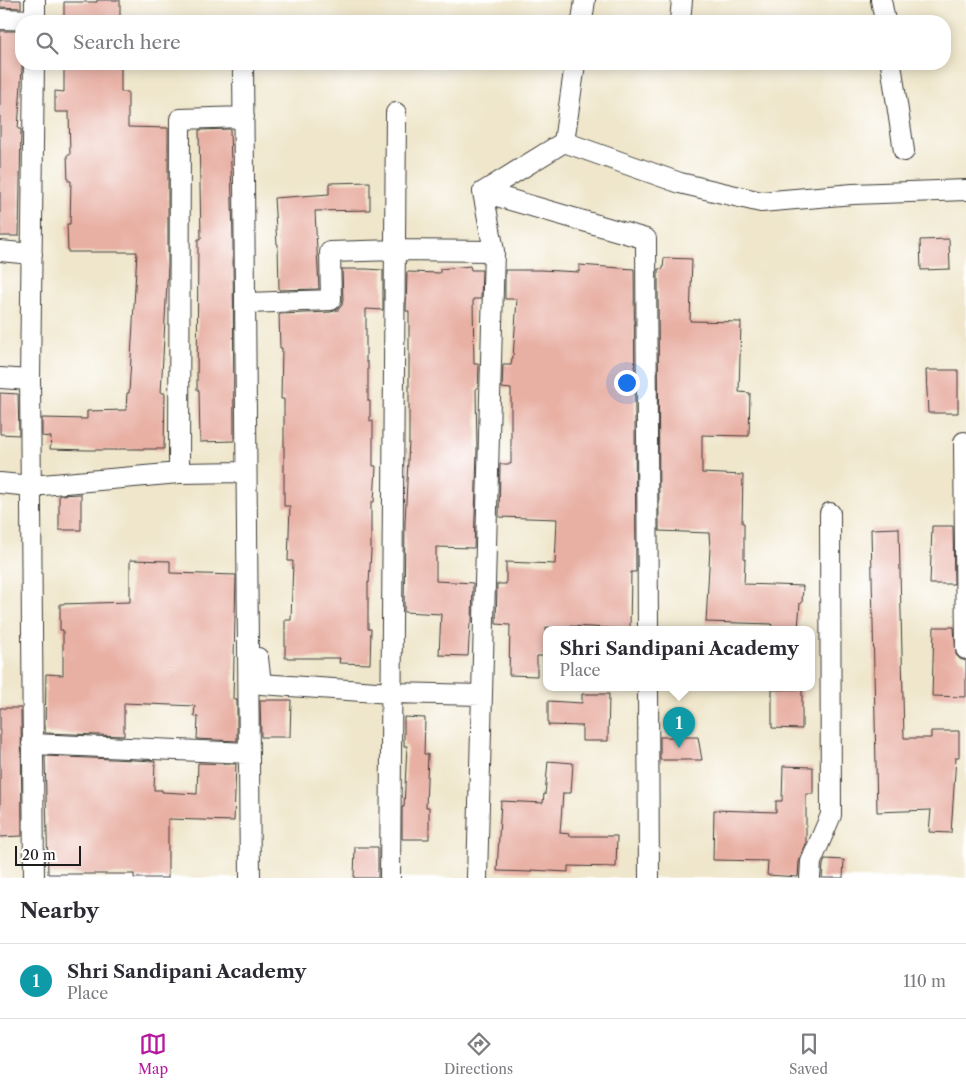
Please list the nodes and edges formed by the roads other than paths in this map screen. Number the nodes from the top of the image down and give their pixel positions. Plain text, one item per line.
1 (35, 0) edge
2 (585, 0) edge
3 (682, 0) edge
4 (881, 0) edge
5 (35, 15) edge
6 (583, 15) edge
7 (681, 15) edge
8 (884, 15) edge
9 (0, 19) edge
10 (15, 20) edge
11 (34, 70) edge
12 (243, 70) edge
13 (574, 70) edge
14 (892, 70) edge
15 (396, 113) dead end
16 (244, 117) junction
17 (564, 142) junction
18 (904, 151) dead end
19 (966, 190) edge
20 (483, 192) junction
21 (395, 250) junction
22 (0, 251) edge
23 (494, 251) junction
24 (32, 254) junction
25 (245, 303) junction
26 (0, 378) edge
27 (30, 380) junction
28 (964, 442) dead end
29 (246, 472) junction
30 (179, 474) junction
31 (0, 483) edge
32 (31, 486) junction
33 (247, 506) junction
34 (830, 513) dead end
35 (648, 626) edge
36 (966, 649) edge
37 (648, 691) edge
38 (391, 693) junction
39 (482, 695) junction
40 (32, 744) junction
41 (249, 753) junction
42 (34, 878) edge
43 (250, 878) edge
44 (390, 878) edge
45 (478, 878) edge
46 (649, 878) edge
47 (810, 878) edge

1 - 5 street
2 - 6 street
3 - 7 street
4 - 8 street
9 - 10 street
11 - 24 street
12 - 16 street
13 - 17 street
14 - 18 street
15 - 21 street
16 - 25 street
16 - 30 street
17 - 19 street
17 - 20 street
20 - 23 street
20 - 35 street
21 - 23 street
21 - 25 street
21 - 38 street
22 - 24 street
23 - 39 street
24 - 27 street
25 - 29 street
26 - 27 street
27 - 32 street
28 - 36 street
29 - 30 street
29 - 33 street
30 - 32 street
31 - 32 street
32 - 40 street
33 - 38 street
33 - 41 street
34 - 47 street
37 - 46 street
38 - 39 street
38 - 44 street
39 - 45 street
40 - 41 street
40 - 42 street
41 - 43 street

